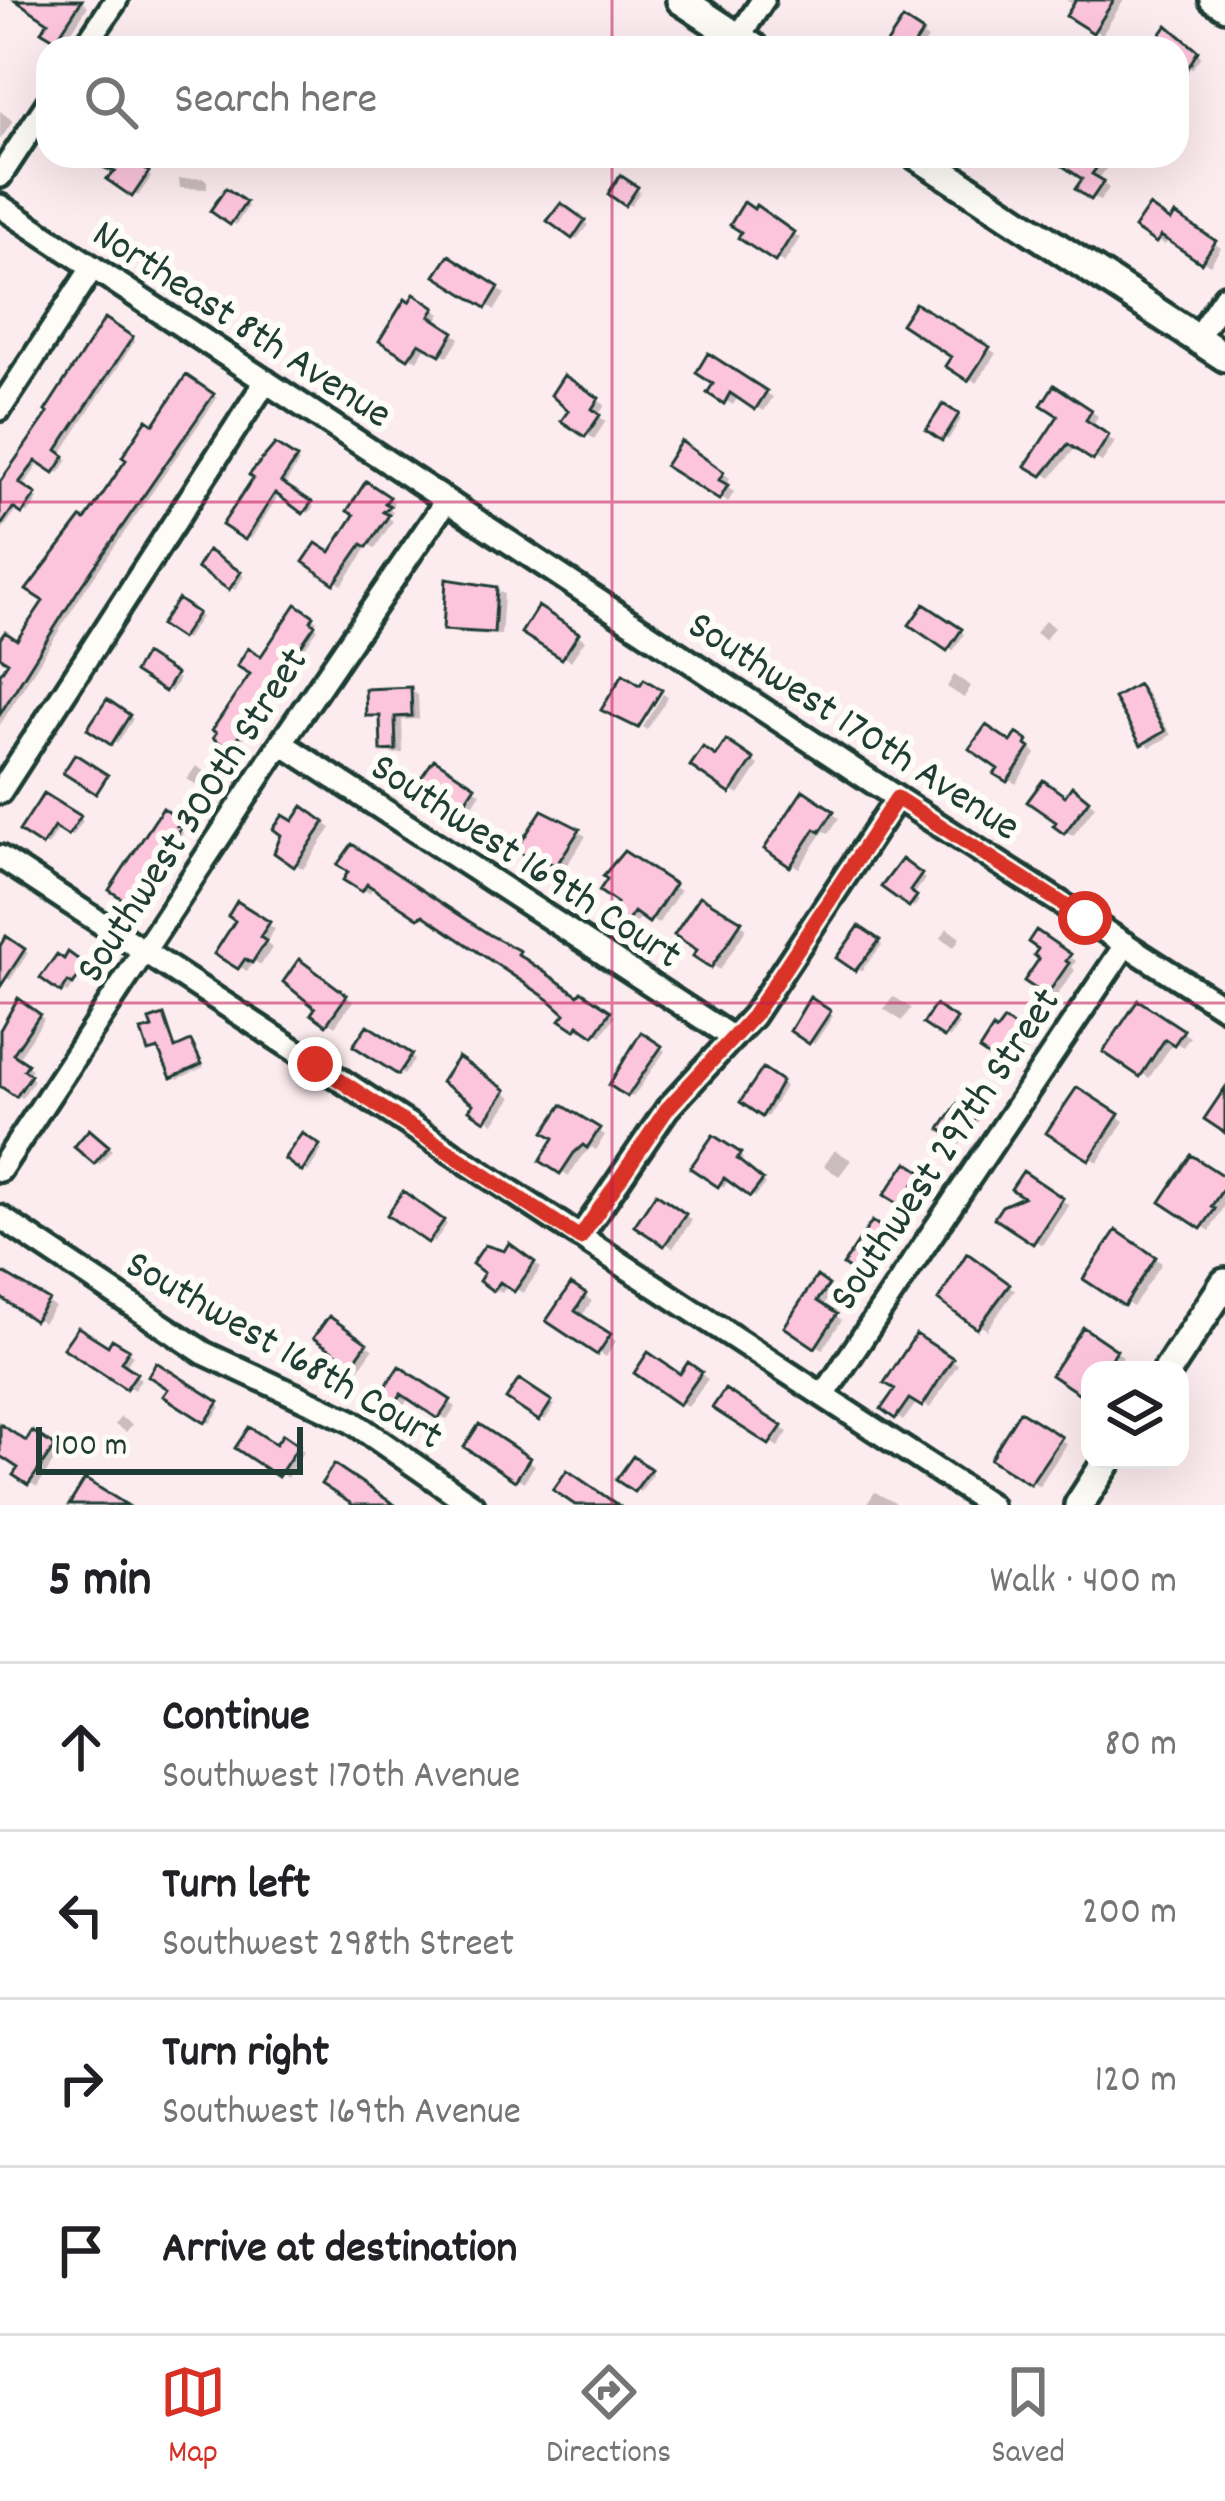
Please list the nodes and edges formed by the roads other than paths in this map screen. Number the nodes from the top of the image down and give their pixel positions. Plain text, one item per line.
1 (116, 0) edge
2 (681, 0) edge
3 (763, 0) edge
4 (1211, 0) edge
5 (1225, 9) edge
6 (92, 36) edge
7 (735, 36) edge
8 (749, 36) edge
9 (36, 121) edge
10 (937, 168) edge
11 (0, 176) edge
12 (0, 206) edge
13 (93, 267) junction
14 (1225, 296) edge
15 (1196, 339) junction
16 (1225, 357) edge
17 (266, 382) junction
18 (0, 409) edge
19 (446, 501) junction
20 (281, 742) junction
21 (0, 792) edge
22 (897, 798) junction
23 (0, 857) edge
24 (1126, 944) junction
25 (145, 952) junction
26 (1225, 1008) edge
27 (733, 1038) junction
28 (2, 1161) edge
29 (0, 1217) edge
30 (580, 1238) junction
31 (1225, 1283) edge
32 (1174, 1361) edge
33 (824, 1395) junction
34 (1102, 1469) edge
35 (472, 1505) edge
36 (990, 1505) edge
37 (1079, 1505) edge

1 - 6 street
2 - 7 street
3 - 8 street
4 - 5 street
9 - 11 street
10 - 15 street
12 - 13 street, Northeast 8th Avenue
13 - 17 street, Northeast 8th Avenue
13 - 18 street
14 - 15 street
15 - 16 street
17 - 19 street, Northeast 8th Avenue
17 - 21 street
19 - 20 street, Southwest 300th Street
19 - 22 street, Southwest 170th Avenue
20 - 25 street, Southwest 300th Street
20 - 27 street, Southwest 169th Court
22 - 24 street, Southwest 170th Avenue
22 - 27 street
23 - 25 street
24 - 26 street, Southwest 170th Avenue
24 - 33 street, Southwest 297th Street
25 - 28 street, Southwest 300th Street
25 - 30 street
27 - 30 street
29 - 35 street, Southwest 168th Court
30 - 33 street
31 - 32 street
33 - 36 street
34 - 37 street

